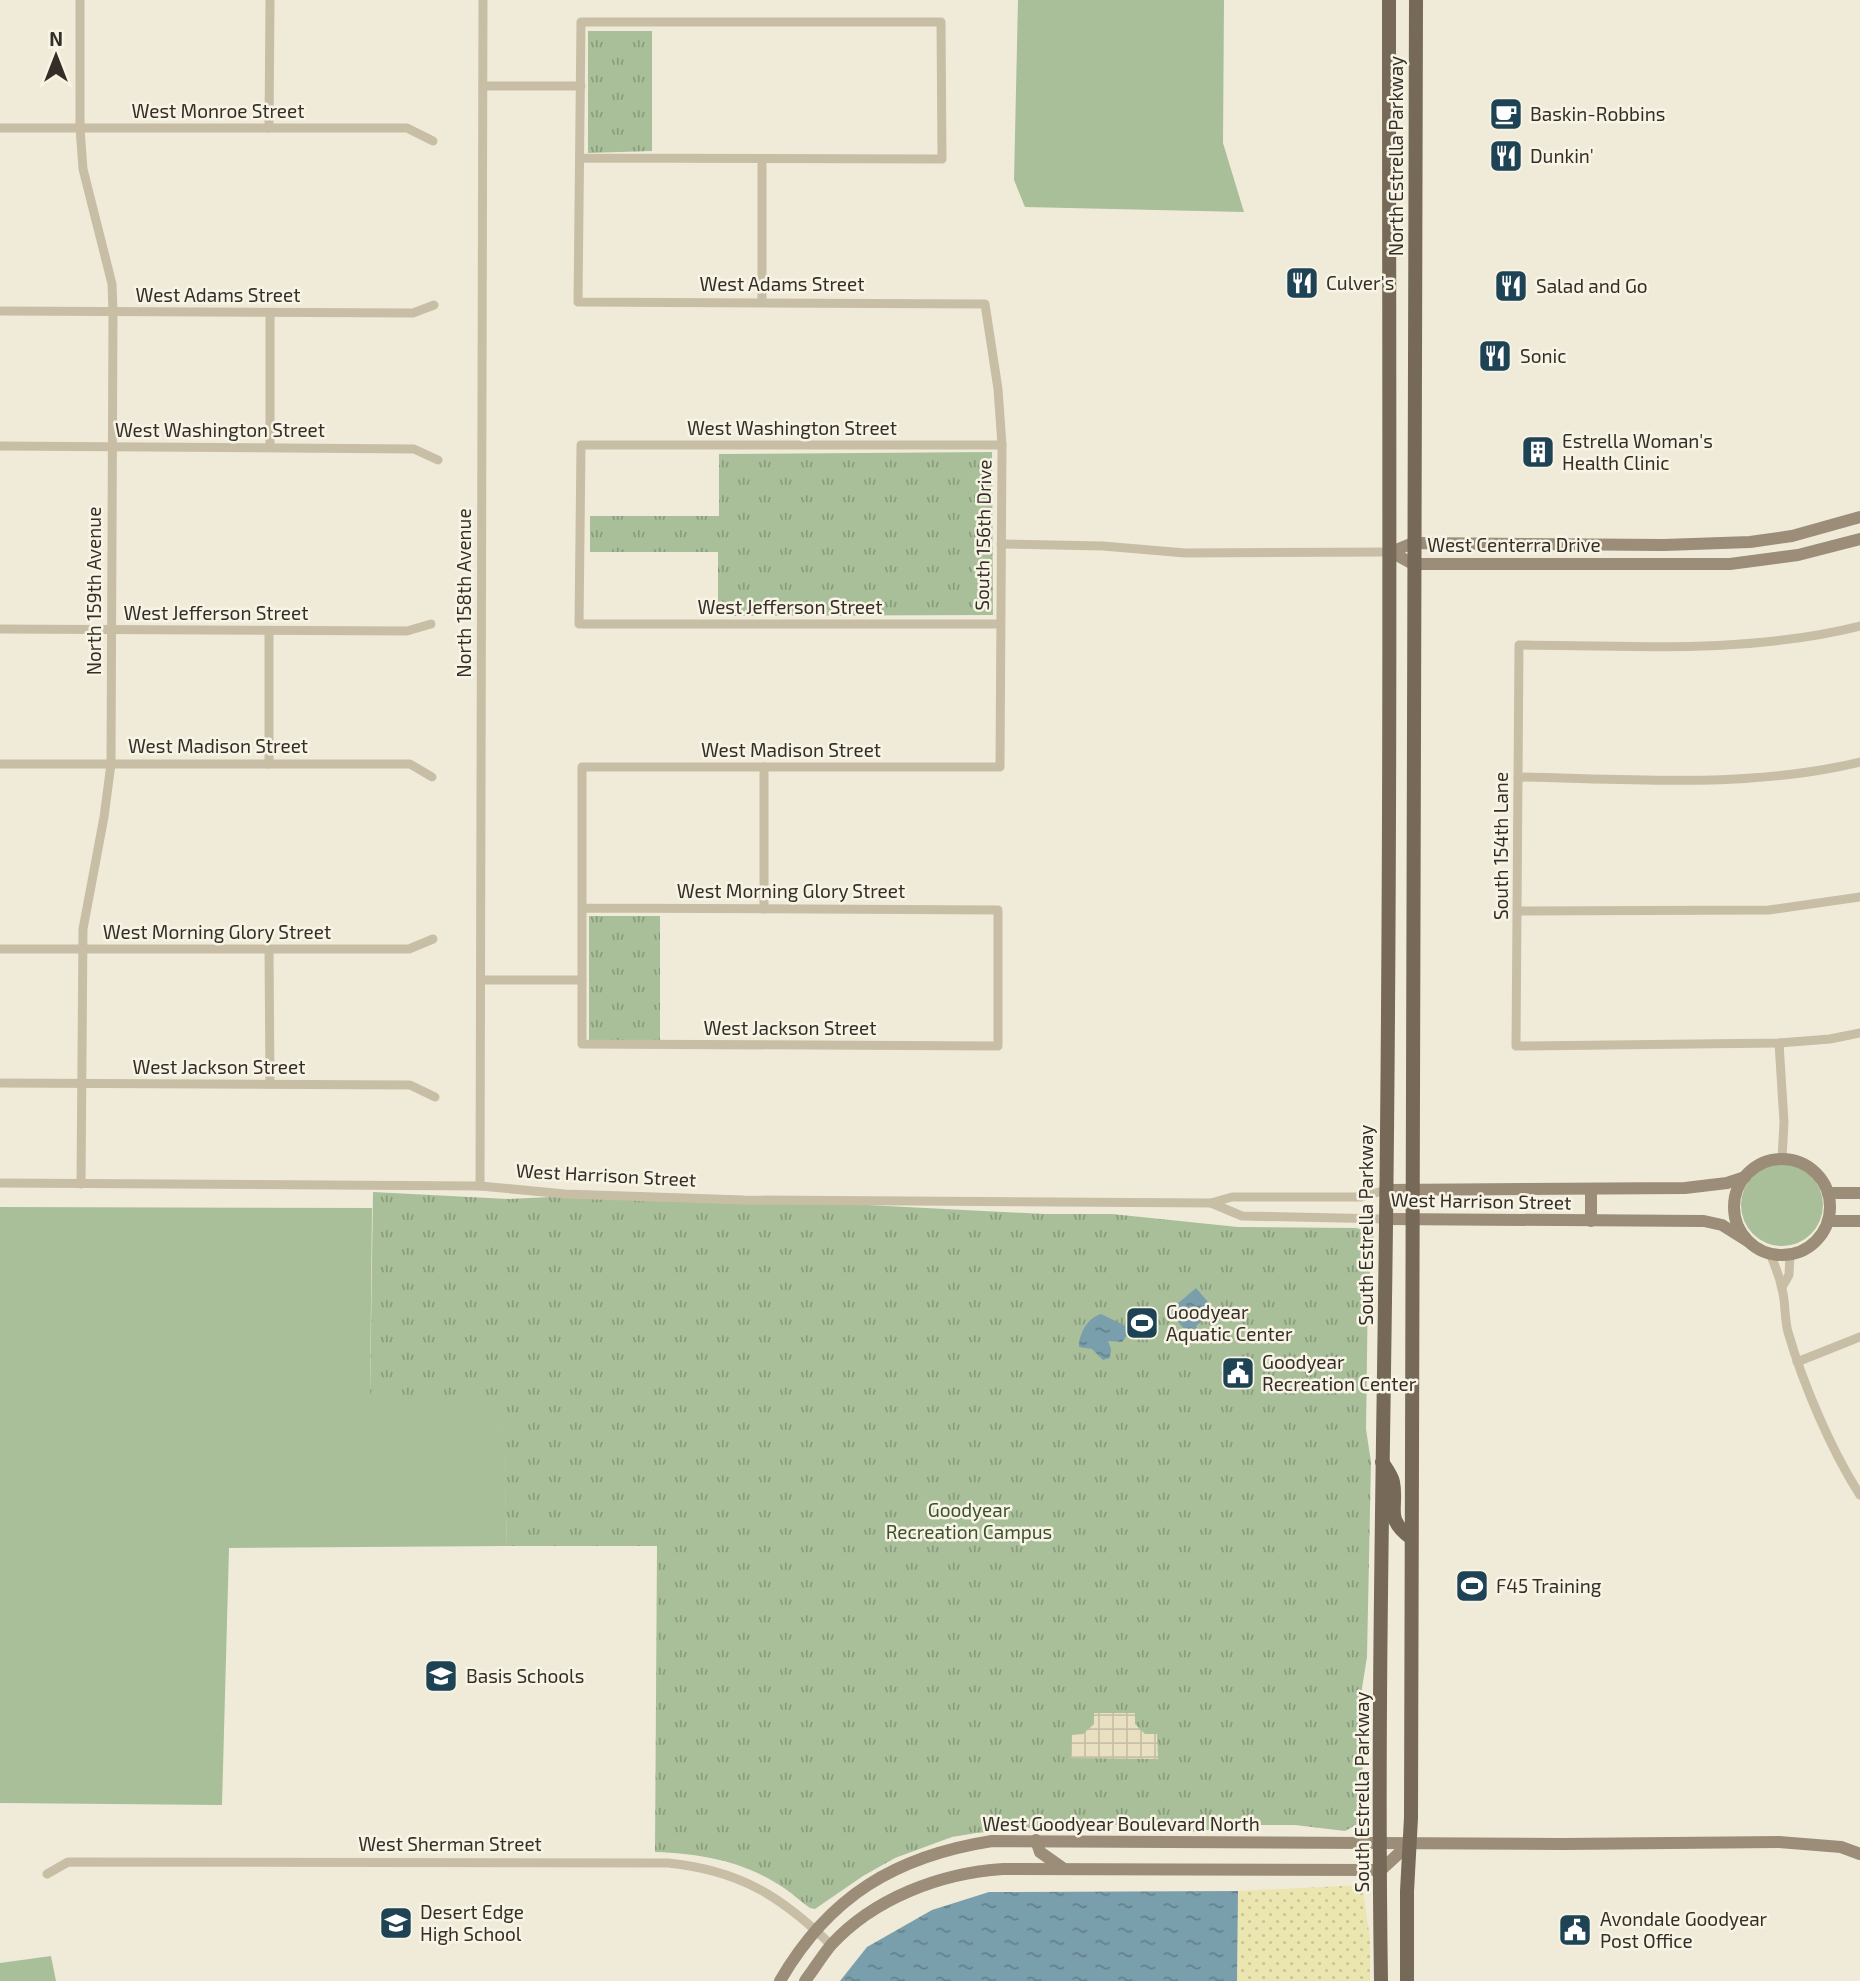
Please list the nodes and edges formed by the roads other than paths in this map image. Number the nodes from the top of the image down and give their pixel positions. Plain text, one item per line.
1 (80, 0) edge
2 (270, 0) edge
3 (483, 0) edge
4 (1390, 0) edge
5 (1416, 0) edge
6 (483, 86) junction
7 (581, 86) junction
8 (0, 128) edge
9 (80, 128) junction
10 (269, 128) junction
11 (433, 141) dead end
12 (580, 158) junction
13 (762, 159) junction
14 (1390, 225) junction
15 (1415, 225) junction
16 (762, 301) junction
17 (985, 304) joint
18 (434, 305) dead end
19 (0, 311) edge
20 (113, 312) junction
21 (270, 313) junction
22 (1002, 445) junction
23 (0, 446) edge
24 (113, 446) junction
25 (270, 447) junction
26 (438, 460) dead end
27 (1860, 517) edge
28 (1770, 539) junction
29 (1860, 540) edge
30 (1413, 543) junction
31 (1001, 544) junction
32 (1391, 552) junction
33 (1773, 559) junction
34 (1413, 564) junction
35 (431, 624) dead end
36 (579, 624) joint
37 (1000, 624) junction
38 (1860, 625) edge
39 (0, 629) edge
40 (111, 630) junction
41 (269, 631) junction
42 (1860, 762) edge
43 (0, 764) edge
44 (111, 764) junction
45 (269, 764) junction
46 (764, 767) junction
47 (1000, 767) joint
48 (432, 777) dead end
49 (1518, 777) junction
50 (1860, 897) edge
51 (583, 908) junction
52 (764, 909) junction
53 (1519, 911) junction
54 (433, 939) dead end
55 (0, 949) edge
56 (83, 950) junction
57 (269, 950) junction
58 (481, 980) junction
59 (582, 980) junction
60 (1860, 1033) edge
61 (1779, 1043) junction
62 (998, 1046) joint
63 (0, 1083) edge
64 (82, 1084) junction
65 (270, 1084) junction
66 (435, 1097) dead end
67 (1782, 1159) junction
68 (1745, 1177) junction
69 (0, 1183) edge
70 (81, 1184) junction
71 (480, 1186) junction
72 (1412, 1188) junction
73 (1386, 1189) junction
74 (1591, 1189) junction
75 (1828, 1193) junction
76 (1860, 1193) edge
77 (1210, 1203) junction
78 (1386, 1219) junction
79 (1413, 1219) junction
80 (1591, 1221) junction
81 (1828, 1221) junction
82 (1860, 1221) edge
83 (1749, 1242) junction
84 (1770, 1254) junction
85 (1790, 1254) junction
86 (1782, 1287) junction
87 (1860, 1337) edge
88 (1797, 1362) junction
89 (1381, 1461) junction
90 (1860, 1495) edge
91 (1411, 1538) junction
92 (1036, 1840) junction
93 (1381, 1843) junction
94 (1410, 1843) junction
95 (1860, 1854) edge
96 (1065, 1870) junction
97 (1381, 1870) junction
98 (47, 1874) dead end
99 (815, 1929) junction
100 (831, 1945) junction
101 (1383, 1978) edge
102 (780, 1981) edge
103 (806, 1981) edge
104 (1407, 1981) edge

1 - 9 street, North 159th Avenue
2 - 10 street
3 - 6 street, North 158th Avenue
4 - 14 main road, North Estrella Parkway
5 - 15 main road, North Estrella Parkway
6 - 7 street
6 - 58 street, North 158th Avenue
7 - 12 street
7 - 13 street
8 - 9 street, West Monroe Street
9 - 10 street, West Monroe Street
9 - 20 street, North 159th Avenue
10 - 11 street, West Monroe Street
12 - 13 street
12 - 16 street, West Adams Street
13 - 16 street
14 - 15 main road
14 - 32 main road, North Estrella Parkway
15 - 30 main road, North Estrella Parkway
16 - 17 street, West Adams Street
17 - 22 street, South 156th Drive
18 - 21 street, West Adams Street
19 - 20 street, West Adams Street
20 - 21 street, West Adams Street
20 - 24 street, North 159th Avenue
21 - 25 street
22 - 31 street, South 156th Drive
22 - 36 street, West Washington Street
23 - 24 street, West Washington Street
24 - 25 street, West Washington Street
24 - 40 street, North 159th Avenue
25 - 26 street, West Washington Street
27 - 28 street, West Centerra Drive
28 - 30 street, West Centerra Drive
28 - 33 street
29 - 33 street, West Centerra Drive
30 - 32 street, West Centerra Drive
30 - 34 main road, North Estrella Parkway
31 - 32 street
31 - 37 street, South 156th Drive
32 - 34 street, West Centerra Drive
32 - 73 main road, South Estrella Parkway
33 - 34 street, West Centerra Drive
34 - 72 main road
35 - 41 street, West Jefferson Street
36 - 37 street, West Jefferson Street
37 - 47 street, South 156th Drive
38 - 49 street, South 154th Lane
39 - 40 street, West Jefferson Street
40 - 41 street, West Jefferson Street
40 - 44 street, North 159th Avenue
41 - 45 street
42 - 49 street
43 - 44 street, West Madison Street
44 - 45 street, West Madison Street
44 - 56 street, North 159th Avenue
45 - 48 street, West Madison Street
46 - 47 street, West Madison Street
46 - 51 street, West Madison Street
46 - 52 street
49 - 53 street, South 154th Lane
50 - 53 street
51 - 52 street, West Morning Glory Street
51 - 59 street
52 - 62 street, West Morning Glory Street
53 - 61 street, South 154th Lane
54 - 57 street, West Morning Glory Street
55 - 56 street, West Morning Glory Street
56 - 57 street, West Morning Glory Street
56 - 64 street, North 159th Avenue
57 - 65 street
58 - 59 street
58 - 71 street, North 158th Avenue
59 - 62 street, West Jackson Street
60 - 61 street
61 - 67 street
63 - 64 street, West Jackson Street
64 - 65 street, West Jackson Street
64 - 70 street, North 159th Avenue
65 - 66 street, West Jackson Street
67 - 68 street
67 - 75 street
68 - 74 street, West Harrison Street
68 - 83 street
69 - 70 street, West Harrison Street
70 - 71 street, West Harrison Street
71 - 77 street, West Harrison Street
72 - 73 street, West Harrison Street
72 - 74 street, West Harrison Street
72 - 79 main road
73 - 77 street, West Harrison Street
73 - 78 main road, South Estrella Parkway
74 - 80 street
75 - 76 street
75 - 81 street
77 - 78 street, West Harrison Street
78 - 79 street, West Harrison Street
78 - 89 main road, South Estrella Parkway
79 - 80 street, West Harrison Street
79 - 91 main road
80 - 83 street, West Harrison Street
81 - 82 street
81 - 85 street
83 - 84 street
84 - 85 street
84 - 86 street
85 - 86 street
86 - 88 street
87 - 88 street
88 - 90 street
89 - 91 main road
89 - 93 main road, South Estrella Parkway
91 - 94 main road
92 - 93 street, West Goodyear Boulevard North
92 - 96 street
92 - 99 street, West Goodyear Boulevard North
93 - 94 street, West Goodyear Boulevard North
93 - 97 main road, South Estrella Parkway
94 - 95 street, West Goodyear Boulevard North
94 - 97 street
94 - 104 main road
96 - 97 street
96 - 100 street
97 - 101 main road, South Estrella Parkway
98 - 99 street, West Sherman Street
99 - 100 street, West Sherman Street
99 - 102 street, West Goodyear Boulevard North
100 - 103 street

